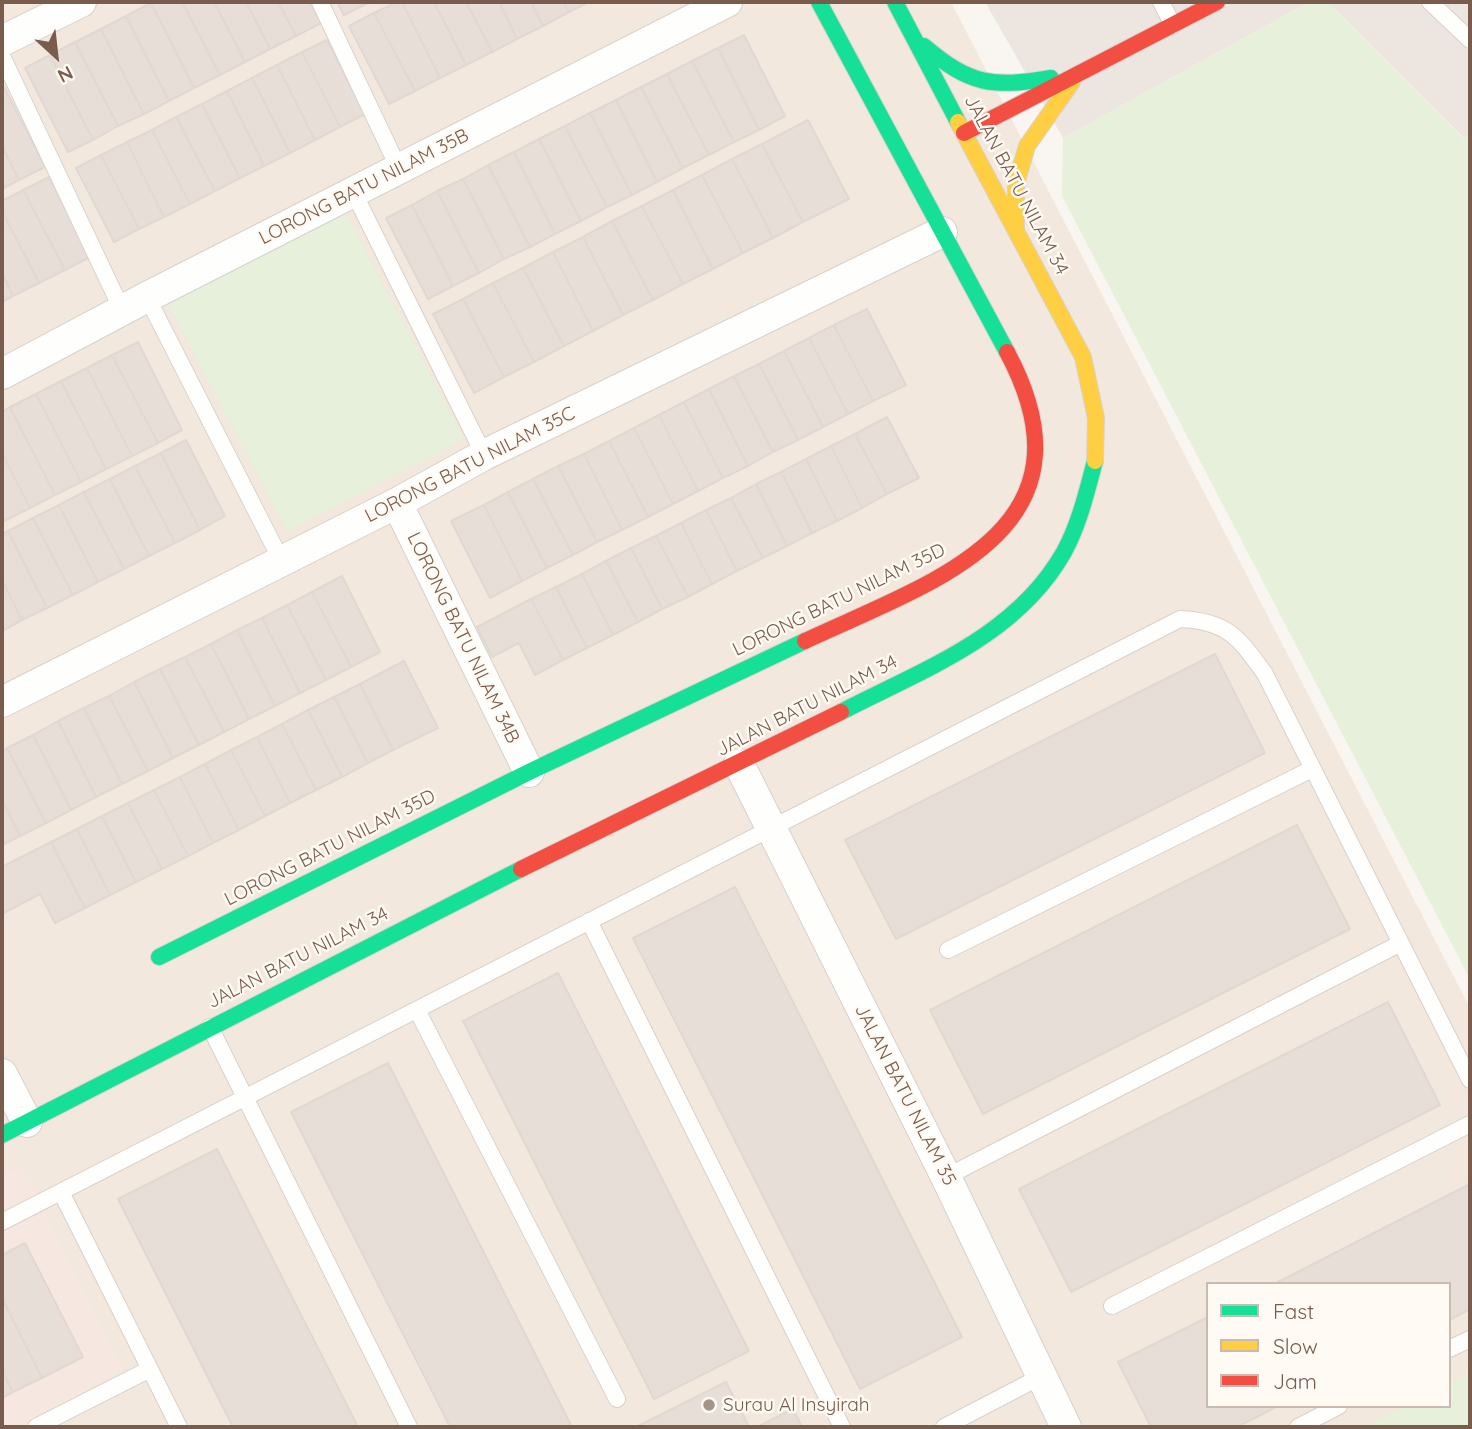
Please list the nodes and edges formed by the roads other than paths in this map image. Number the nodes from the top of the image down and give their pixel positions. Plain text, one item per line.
1 (80, 2) edge
2 (320, 2) edge
3 (727, 2) edge
4 (819, 2) edge
5 (895, 2) edge
6 (1161, 2) edge
7 (1217, 2) edge
8 (1430, 2) edge
9 (1172, 25) junction
10 (916, 39) junction
11 (1470, 40) edge
12 (2, 41) edge
13 (2, 56) edge
14 (1080, 73) junction
15 (964, 133) junction
16 (400, 169) junction
17 (354, 192) junction
18 (942, 232) junction
19 (1016, 232) junction
20 (134, 303) junction
21 (2, 374) edge
22 (484, 455) junction
23 (397, 503) junction
24 (281, 560) junction
25 (2, 702) edge
26 (739, 764) junction
27 (1312, 769) junction
28 (529, 772) junction
29 (772, 830) junction
30 (589, 921) junction
31 (1399, 944) junction
32 (948, 950) dead end
33 (159, 957) dead end
34 (417, 1010) junction
35 (210, 1027) junction
36 (2, 1074) edge
37 (1470, 1080) edge
38 (245, 1098) junction
39 (1470, 1124) edge
40 (14, 1128) edge
41 (946, 1177) junction
42 (61, 1192) junction
43 (2, 1222) edge
44 (1112, 1306) dead end
45 (1470, 1339) edge
46 (1451, 1348) edge
47 (150, 1369) junction
48 (1042, 1376) junction
49 (617, 1399) dead end
50 (1335, 1408) edge
51 (36, 1427) edge
52 (179, 1427) edge
53 (409, 1427) edge
54 (842, 1427) edge
55 (943, 1427) edge
56 (1066, 1427) edge
57 (1298, 1427) edge

1 - 12 street
2 - 16 lane
3 - 16 street, LORONG BATU NILAM 35B
4 - 18 street, LORONG BATU NILAM 35D
5 - 10 street, JALAN BATU NILAM 34
6 - 9 lane
7 - 9 street
8 - 11 lane
9 - 14 street
10 - 14 street
10 - 15 street, JALAN BATU NILAM 34
13 - 20 lane
14 - 15 street
14 - 19 street
15 - 19 street, JALAN BATU NILAM 34
16 - 17 street, LORONG BATU NILAM 35B
17 - 20 street, LORONG BATU NILAM 35B
17 - 22 lane
18 - 22 street, LORONG BATU NILAM 35C
18 - 28 street, LORONG BATU NILAM 35D
19 - 26 street, JALAN BATU NILAM 34
20 - 21 street, LORONG BATU NILAM 35B
20 - 24 lane
22 - 23 street, LORONG BATU NILAM 35C
23 - 24 street, LORONG BATU NILAM 35C
23 - 28 street, LORONG BATU NILAM 34B
24 - 25 street, LORONG BATU NILAM 35C
26 - 29 street, JALAN BATU NILAM 35
26 - 35 street, JALAN BATU NILAM 34
27 - 29 lane
27 - 31 lane
27 - 32 lane
28 - 33 street, LORONG BATU NILAM 35D
29 - 30 lane
29 - 41 street, JALAN BATU NILAM 35
30 - 34 lane
30 - 54 lane
31 - 37 lane
31 - 41 lane
34 - 38 lane
34 - 49 lane
35 - 38 lane
35 - 40 street, JALAN BATU NILAM 34
36 - 40 street
38 - 42 lane
38 - 53 lane
39 - 44 lane
41 - 48 street, JALAN BATU NILAM 35
42 - 43 lane
42 - 47 lane
45 - 46 lane
47 - 51 lane
47 - 52 lane
48 - 55 lane
48 - 56 street, JALAN BATU NILAM 35
50 - 57 lane

